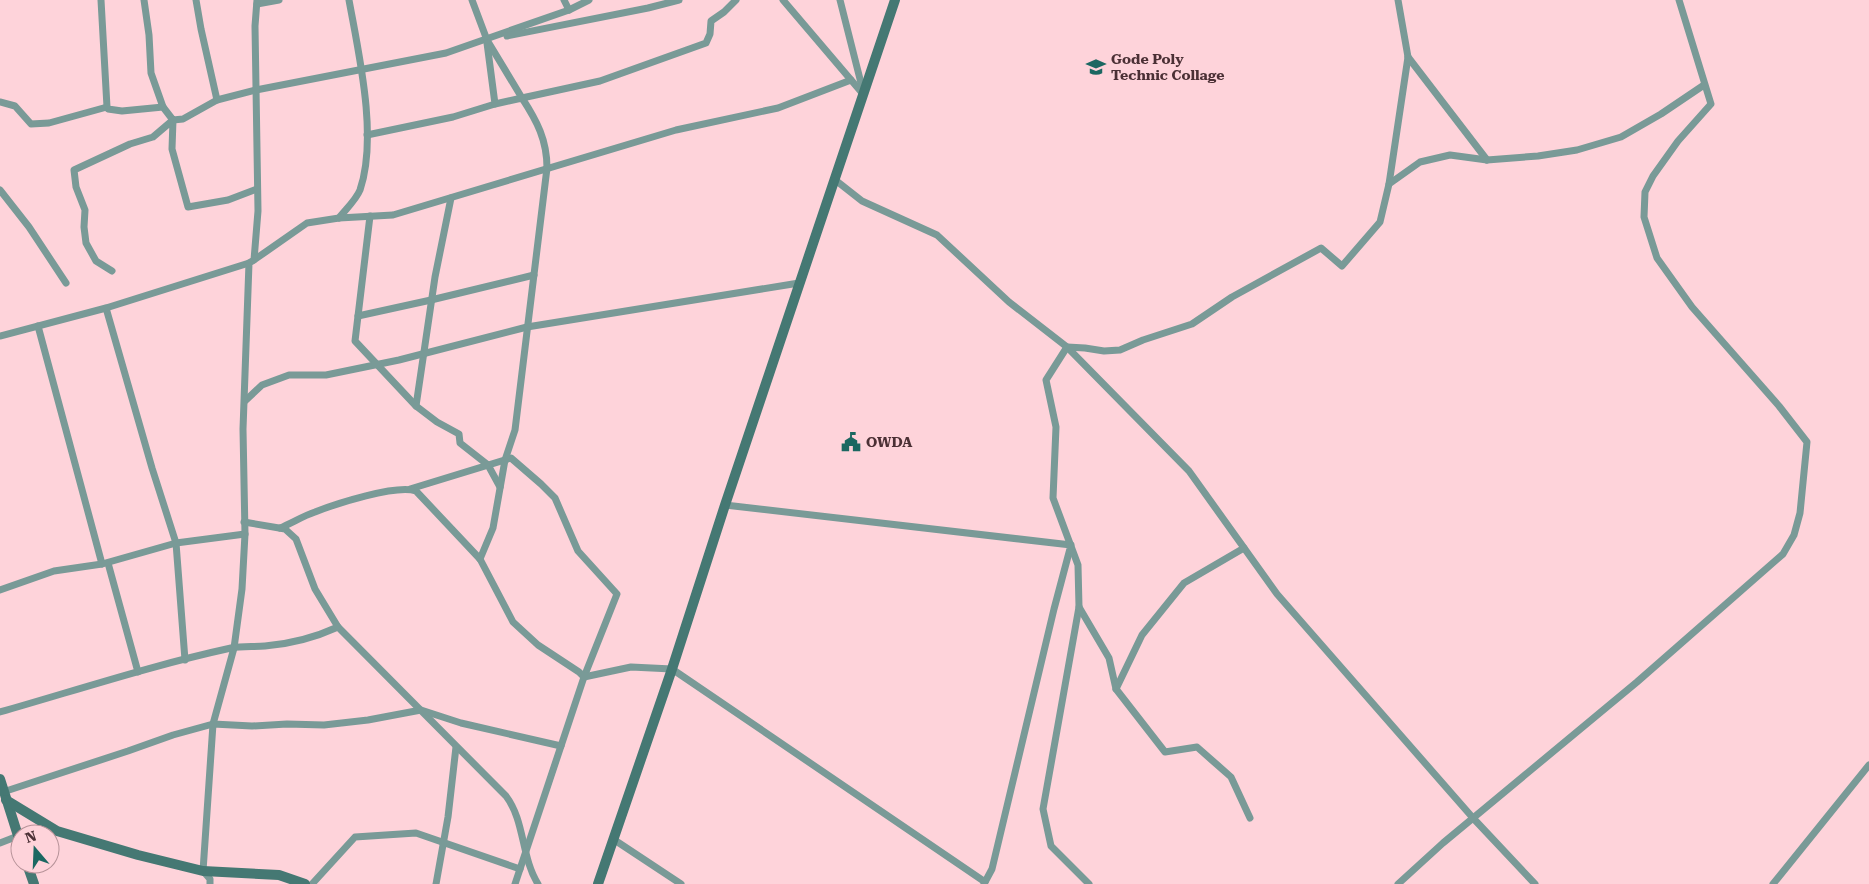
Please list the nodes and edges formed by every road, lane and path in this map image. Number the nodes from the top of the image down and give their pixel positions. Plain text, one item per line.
1 (101, 0) edge
2 (144, 0) edge
3 (196, 0) edge
4 (279, 0) edge
5 (349, 0) edge
6 (472, 0) edge
7 (564, 0) edge
8 (589, 0) edge
9 (679, 0) edge
10 (736, 0) edge
11 (783, 0) edge
12 (840, 0) edge
13 (895, 0) edge
14 (1398, 0) edge
15 (1679, 0) edge
16 (257, 2) edge
17 (569, 10) junction
18 (487, 40) junction
19 (1408, 57) junction
20 (362, 71) junction
21 (851, 80) junction
22 (1704, 85) junction
23 (256, 90) junction
24 (863, 94) junction
25 (522, 98) junction
26 (218, 100) junction
27 (0, 102) edge
28 (495, 104) junction
29 (107, 106) junction
30 (164, 107) junction
31 (173, 120) junction
32 (367, 135) junction
33 (1487, 160) junction
34 (547, 168) junction
35 (834, 179) junction
36 (1389, 184) junction
37 (0, 190) edge
38 (258, 190) junction
39 (451, 198) junction
40 (370, 216) junction
41 (339, 218) junction
42 (252, 262) junction
43 (112, 271) dead end
44 (534, 275) junction
45 (66, 283) dead end
46 (799, 283) junction
47 (431, 300) junction
48 (106, 308) junction
49 (358, 316) junction
50 (38, 326) junction
51 (527, 327) junction
52 (0, 336) edge
53 (1066, 348) junction
54 (424, 354) junction
55 (378, 365) junction
56 (245, 401) junction
57 (416, 406) junction
58 (505, 460) junction
59 (488, 465) junction
60 (500, 487) junction
61 (409, 489) junction
62 (725, 505) junction
63 (244, 522) junction
64 (280, 528) junction
65 (245, 534) junction
66 (176, 543) junction
67 (1071, 545) junction
68 (1244, 548) junction
69 (480, 559) junction
70 (105, 564) junction
71 (0, 590) edge
72 (1079, 607) junction
73 (338, 628) junction
74 (234, 648) junction
75 (184, 660) junction
76 (672, 669) junction
77 (138, 672) junction
78 (584, 677) junction
79 (1116, 689) junction
80 (421, 710) junction
81 (0, 712) edge
82 (213, 724) junction
83 (561, 746) junction
84 (456, 747) junction
85 (1869, 765) edge
86 (0, 779) edge
87 (5, 796) junction
88 (1250, 818) dead end
89 (1473, 818) junction
90 (14, 824) edge
91 (613, 838) junction
92 (443, 842) junction
93 (525, 852) junction
94 (520, 869) junction
95 (203, 871) junction
96 (984, 883) edge
97 (210, 884) edge
98 (305, 884) edge
99 (312, 884) edge
100 (436, 884) edge
101 (515, 884) edge
102 (538, 884) edge
103 (599, 884) edge
104 (681, 884) edge
105 (1089, 884) edge
106 (1398, 884) edge
107 (1535, 884) edge
108 (1773, 884) edge

1 - 29 street
2 - 30 street
3 - 26 street
4 - 16 street
5 - 20 street
6 - 18 street
7 - 17 street
8 - 17 street
9 - 18 street
10 - 25 street
11 - 21 street
12 - 24 street
13 - 24 street
14 - 19 street
15 - 22 street
16 - 23 street
17 - 18 street
18 - 20 street
18 - 25 street
18 - 28 street
19 - 33 street
19 - 36 street
20 - 23 street
20 - 32 street
21 - 24 street
21 - 34 street
22 - 33 street
22 - 89 street
23 - 26 street
23 - 38 street
24 - 35 street
25 - 28 street
25 - 34 street
26 - 31 street
27 - 29 street
28 - 32 street
29 - 30 street
30 - 31 street
31 - 38 street
31 - 43 street
32 - 41 street
33 - 36 street
34 - 39 street
34 - 44 street
35 - 46 street
35 - 53 street
36 - 53 street
37 - 45 street
38 - 42 street
39 - 40 street
39 - 47 street
40 - 41 street
40 - 49 street
41 - 42 street
42 - 48 street
42 - 56 street
44 - 47 street
44 - 51 street
46 - 51 street
46 - 62 street
47 - 49 street
47 - 54 street
48 - 50 street
48 - 66 street
49 - 55 street
50 - 52 street
50 - 70 street
51 - 54 street
51 - 58 street
53 - 67 street
53 - 68 street
54 - 55 street
54 - 57 street
55 - 56 street
55 - 57 street
56 - 63 street
57 - 59 street
58 - 59 street
58 - 60 street
58 - 78 street
59 - 60 street
59 - 61 street
60 - 69 street
61 - 64 street
61 - 69 street
62 - 67 street
62 - 76 street
63 - 64 street
63 - 65 street
64 - 73 street
65 - 66 street
65 - 74 street
66 - 70 street
66 - 75 street
67 - 72 street
67 - 96 street
68 - 79 street
68 - 89 street
69 - 78 street
70 - 71 street
70 - 77 street
72 - 79 street
72 - 105 street
73 - 74 street
73 - 80 street
74 - 75 street
74 - 82 street
75 - 77 street
76 - 78 street
76 - 91 street
76 - 96 street
77 - 81 street
78 - 83 street
79 - 88 street
80 - 82 street
80 - 83 street
80 - 84 street
82 - 87 street
82 - 95 street
83 - 93 street
84 - 92 street
84 - 93 street
85 - 108 street
86 - 87 street
87 - 90 street
87 - 95 street
89 - 106 street
89 - 107 street
91 - 103 street
91 - 104 street
92 - 94 street
92 - 99 street
92 - 100 street
93 - 94 street
93 - 102 street
94 - 101 street
95 - 97 street
95 - 98 street

